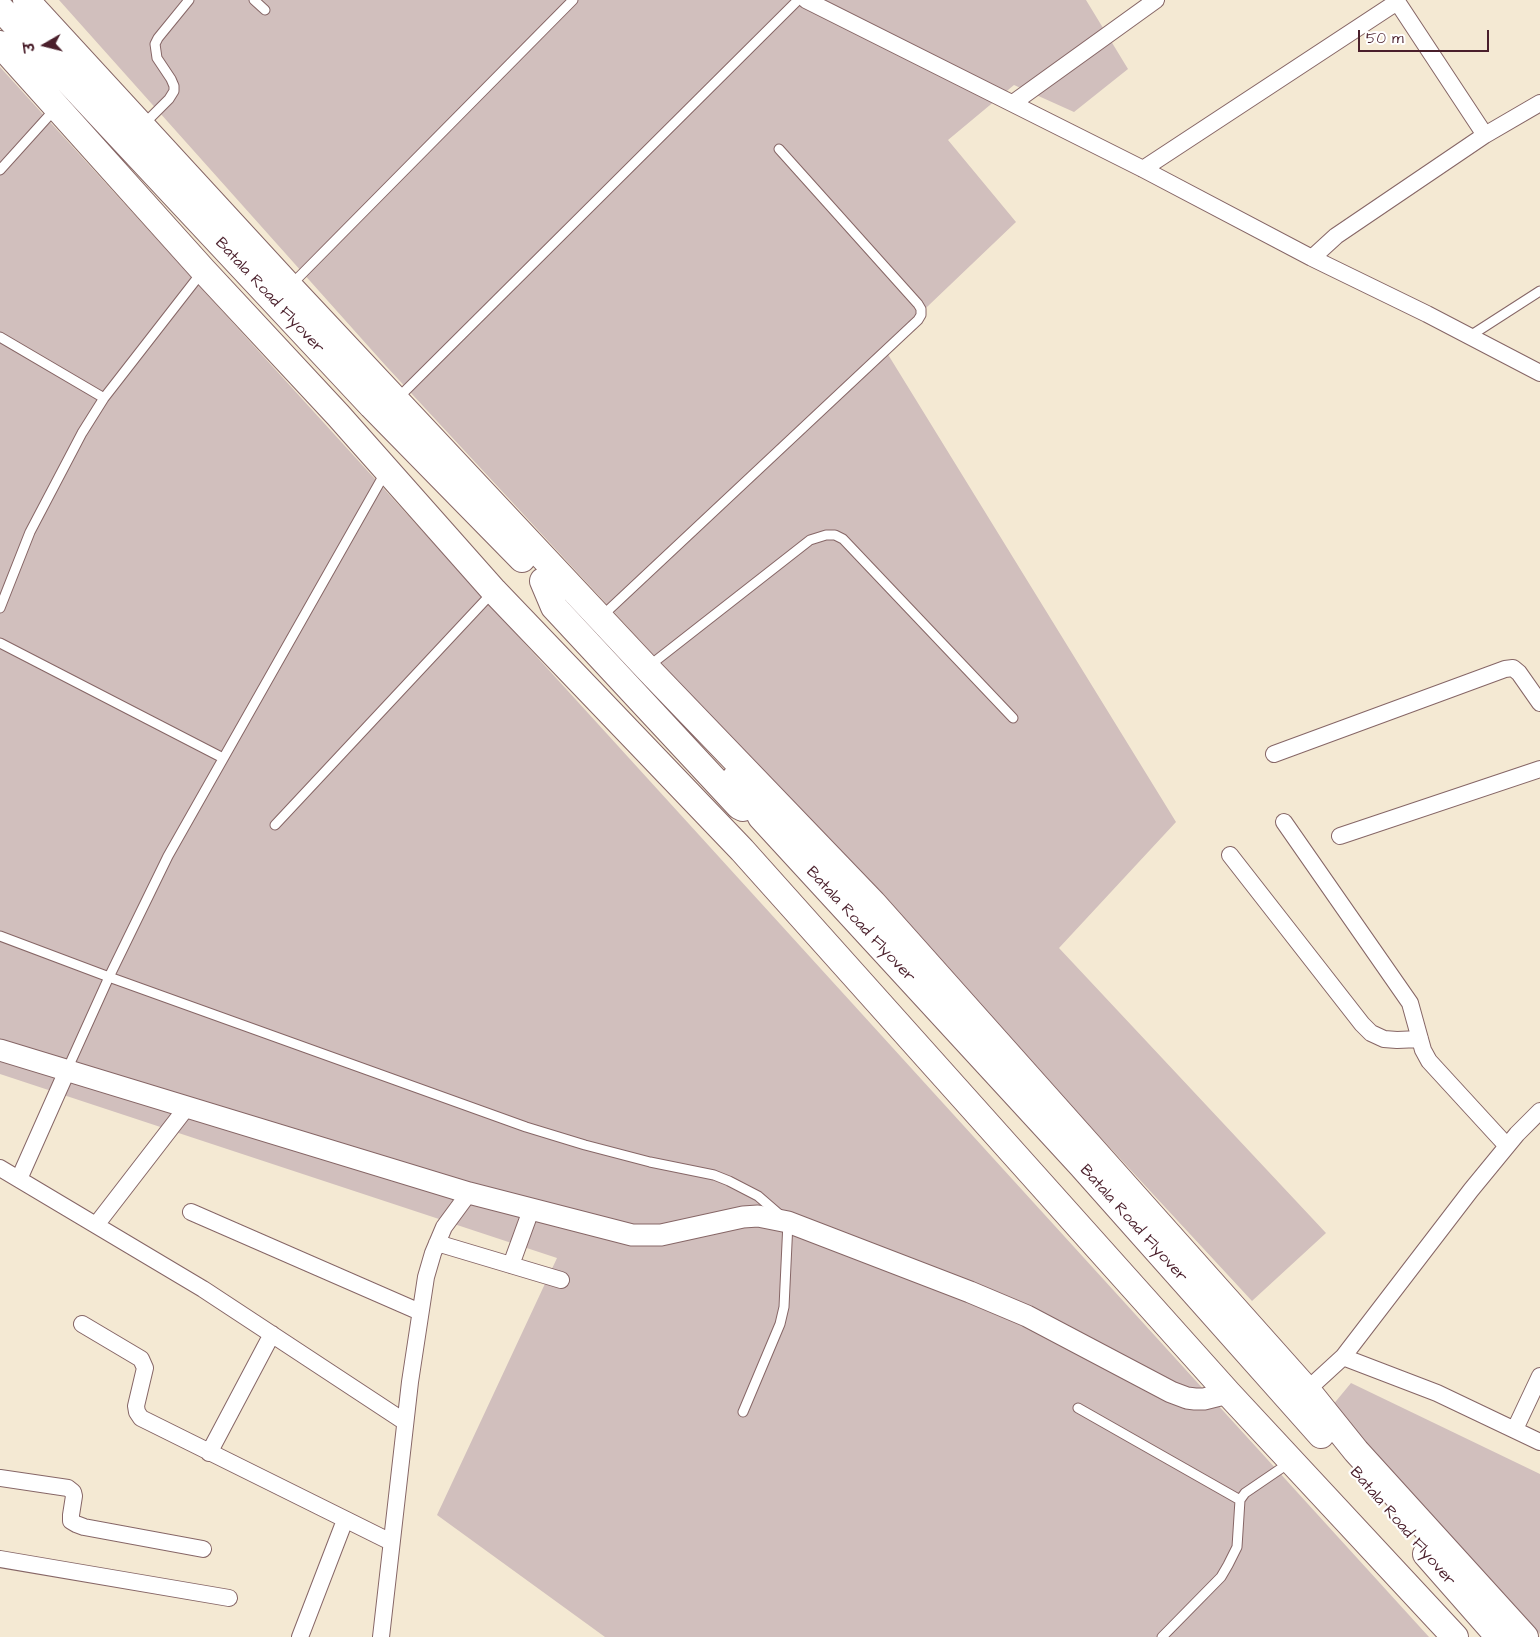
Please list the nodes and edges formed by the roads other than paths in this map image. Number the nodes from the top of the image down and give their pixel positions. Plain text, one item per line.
1 (26, 0) edge
2 (189, 0) edge
3 (254, 0) edge
4 (573, 0) edge
5 (798, 0) edge
6 (806, 0) edge
7 (1156, 0) edge
8 (1397, 1) edge
9 (0, 8) edge
10 (265, 10) dead end
11 (0, 44) edge
12 (1013, 103) junction
13 (56, 107) junction
14 (1538, 107) edge
15 (142, 126) junction
16 (1485, 135) junction
17 (779, 149) dead end
18 (1143, 169) junction
19 (0, 170) edge
20 (1312, 258) junction
21 (203, 270) junction
22 (289, 286) junction
23 (1540, 291) edge
24 (1470, 336) junction
25 (0, 337) edge
26 (1540, 373) edge
27 (104, 398) junction
28 (396, 400) junction
29 (386, 470) junction
30 (494, 591) junction
31 (0, 608) edge
32 (601, 618) junction
33 (0, 642) edge
34 (647, 668) junction
35 (1540, 703) edge
36 (1013, 718) dead end
37 (1274, 754) dead end
38 (224, 758) junction
39 (1540, 768) edge
40 (1284, 822) dead end
41 (275, 825) dead end
42 (1340, 836) dead end
43 (1230, 855) dead end
44 (0, 936) edge
45 (109, 977) junction
46 (1420, 1039) junction
47 (0, 1050) edge
48 (67, 1070) junction
49 (187, 1107) junction
50 (1540, 1112) edge
51 (1507, 1146) junction
52 (0, 1168) edge
53 (18, 1179) junction
54 (469, 1193) junction
55 (531, 1210) junction
56 (192, 1212) dead end
57 (788, 1222) junction
58 (96, 1225) junction
59 (437, 1243) junction
60 (511, 1265) junction
61 (561, 1280) dead end
62 (420, 1312) junction
63 (82, 1324) dead end
64 (272, 1334) junction
65 (1343, 1357) junction
66 (1540, 1376) edge
67 (1307, 1390) junction
68 (1228, 1393) junction
69 (1078, 1408) dead end
70 (743, 1412) dead end
71 (405, 1422) junction
72 (1515, 1429) junction
73 (1540, 1442) edge
74 (209, 1452) junction
75 (1292, 1462) junction
76 (0, 1478) edge
77 (1240, 1500) junction
78 (345, 1520) junction
79 (391, 1542) junction
80 (203, 1549) dead end
81 (0, 1559) edge
82 (229, 1598) dead end
83 (384, 1636) edge
84 (300, 1637) edge
85 (1162, 1637) edge
86 (1454, 1637) edge
87 (1499, 1637) edge
88 (1525, 1637) edge

1 - 15 main road
2 - 15 lane
3 - 10 lane
4 - 22 lane
5 - 28 lane
6 - 12 street
7 - 12 street
8 - 16 street
8 - 18 street
9 - 87 main road, Batala Road Flyover
11 - 13 main road
12 - 18 street
13 - 19 lane
13 - 21 main road
14 - 16 street
15 - 22 main road
16 - 20 street
17 - 32 lane
18 - 20 street
20 - 24 street
21 - 27 lane
21 - 29 main road
22 - 28 main road
23 - 24 lane
24 - 26 street
25 - 27 lane
27 - 31 lane
28 - 32 main road
29 - 30 main road
29 - 38 lane
30 - 41 lane
30 - 68 main road
32 - 34 main road
33 - 38 lane
34 - 36 lane
34 - 67 main road
35 - 37 street
38 - 45 lane
39 - 42 street
40 - 46 street
43 - 46 street
44 - 45 lane
45 - 48 lane
45 - 57 lane
46 - 51 street
47 - 48 street
48 - 49 street
48 - 53 street
49 - 54 street
49 - 58 street
50 - 51 street
51 - 65 street
52 - 53 street
53 - 58 street
54 - 55 street
54 - 59 street
55 - 57 street
55 - 60 street
56 - 62 street
57 - 68 street
57 - 70 lane
58 - 64 street
59 - 60 street
59 - 62 street
60 - 61 street
62 - 71 street
63 - 74 street
64 - 71 street
64 - 74 street
65 - 67 street
65 - 72 street
66 - 72 street
67 - 88 main road
68 - 75 main road
69 - 77 lane
71 - 79 street
72 - 73 street
74 - 78 street
75 - 77 lane
75 - 86 main road
76 - 80 street
77 - 85 lane
78 - 79 street
78 - 84 street
79 - 83 street
81 - 82 street

